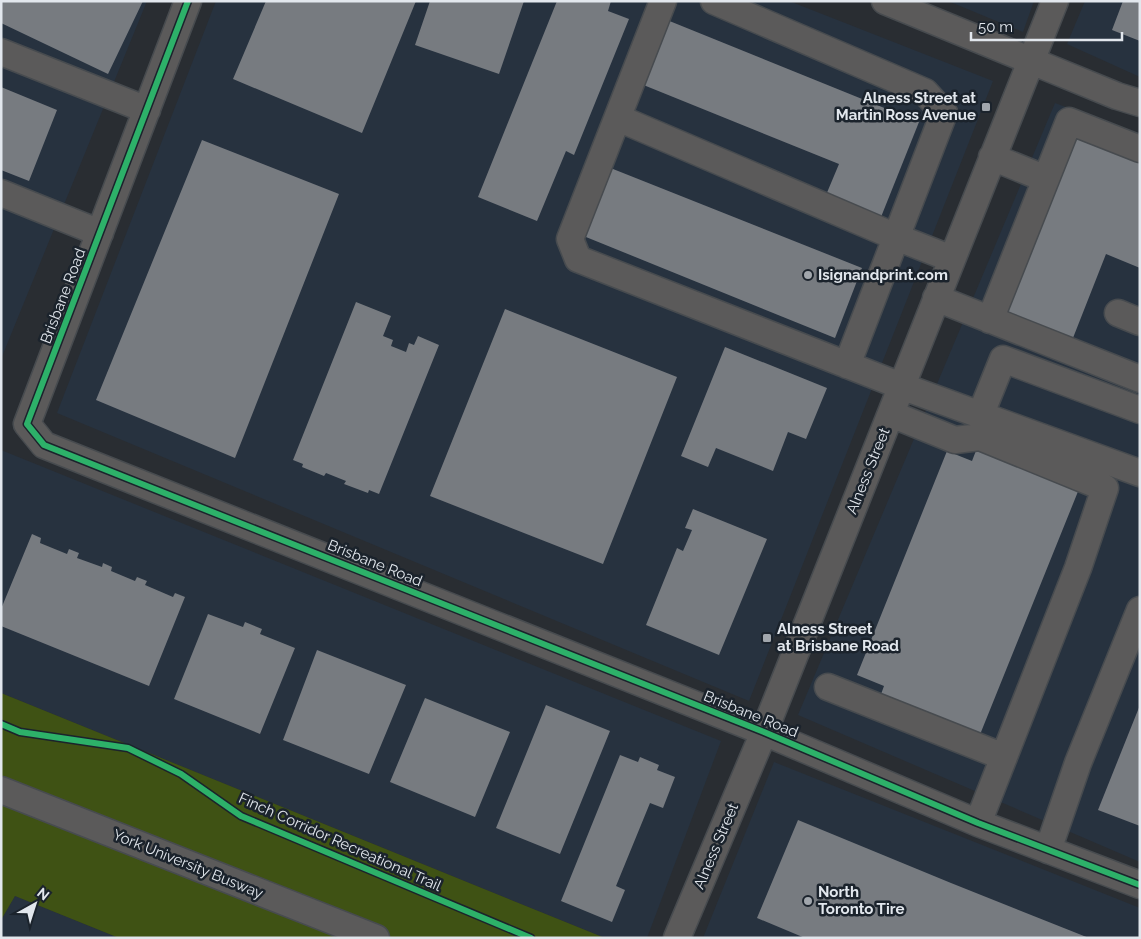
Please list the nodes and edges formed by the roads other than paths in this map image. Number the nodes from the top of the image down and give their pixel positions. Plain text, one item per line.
1 (188, 1) edge
2 (663, 1) edge
3 (714, 1) edge
4 (885, 1) edge
5 (1055, 1) edge
6 (1, 52) edge
7 (1031, 60) junction
8 (1128, 100) edge
9 (147, 110) junction
10 (618, 118) junction
11 (1103, 135) junction
12 (1140, 149) edge
13 (992, 157) junction
14 (1046, 179) junction
15 (1, 193) edge
16 (100, 233) junction
17 (896, 236) junction
18 (952, 258) junction
19 (936, 298) junction
20 (990, 320) junction
21 (847, 365) junction
22 (1140, 379) edge
23 (901, 386) junction
24 (1140, 410) edge
25 (891, 414) junction
26 (980, 416) junction
27 (1140, 473) edge
28 (1140, 610) edge
29 (828, 687) dead end
30 (764, 732) junction
31 (1004, 757) junction
32 (1, 790) edge
33 (978, 823) junction
34 (1048, 850) junction
35 (1140, 885) edge
36 (376, 938) edge
37 (677, 938) edge

1 - 9 street, Brisbane Road
2 - 10 street
3 - 17 street
4 - 7 street
5 - 7 street, Alness Street
6 - 9 street
7 - 8 street
7 - 13 street, Alness Street
8 - 11 street
9 - 16 street, Brisbane Road
10 - 17 street
10 - 21 street
11 - 12 street
11 - 14 street
13 - 14 street
13 - 18 street, Alness Street
14 - 20 street
15 - 16 street
16 - 30 street, Brisbane Road
17 - 18 street
17 - 21 street
18 - 19 street, Alness Street
19 - 20 street
19 - 23 street, Alness Street
20 - 22 street
21 - 23 street
23 - 25 street, Alness Street
23 - 26 street
24 - 26 street
25 - 30 street, Alness Street
25 - 31 street
26 - 27 street
28 - 34 street
29 - 31 street
30 - 33 street, Brisbane Road
30 - 37 street, Alness Street
31 - 33 street
32 - 36 street, York University Busway
33 - 34 street, Brisbane Road
34 - 35 street, Brisbane Road

